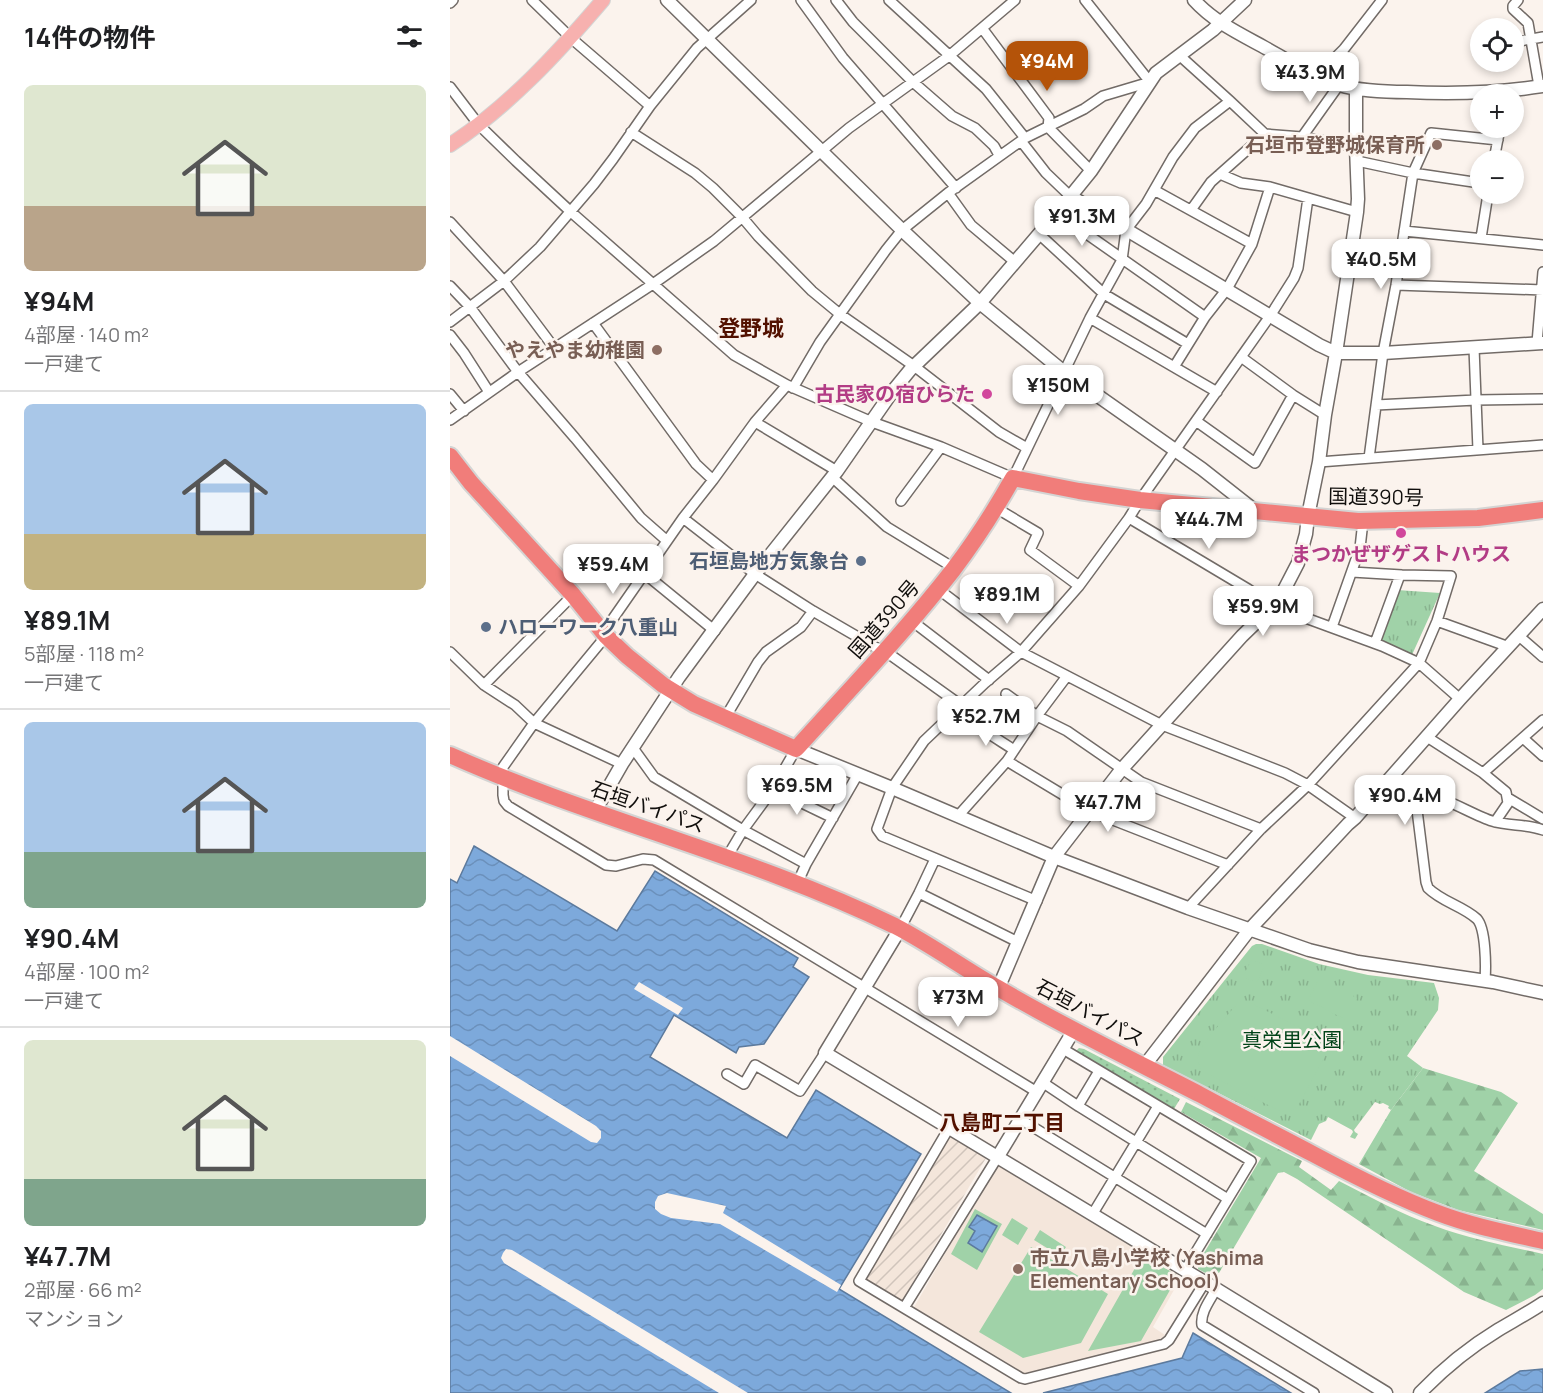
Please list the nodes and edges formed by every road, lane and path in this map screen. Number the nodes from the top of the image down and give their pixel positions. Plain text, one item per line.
1 (532, 0) edge
2 (603, 0) edge
3 (667, 0) edge
4 (751, 0) edge
5 (801, 0) edge
6 (836, 0) edge
7 (889, 0) edge
8 (1015, 0) edge
9 (1085, 0) edge
10 (1194, 0) edge
11 (1245, 0) edge
12 (1382, 0) edge
13 (1518, 0) edge
14 (1221, 23) junction
15 (982, 28) junction
16 (1543, 37) edge
17 (571, 38) junction
18 (707, 39) junction
19 (1531, 40) junction
20 (1524, 41) edge
21 (1179, 55) junction
22 (949, 56) junction
23 (1321, 79) junction
24 (913, 82) junction
25 (1150, 82) junction
26 (1340, 85) junction
27 (1541, 86) edge
28 (450, 87) edge
29 (1356, 89) junction
30 (1524, 90) edge
31 (1470, 93) edge
32 (1230, 101) junction
33 (882, 104) junction
34 (650, 106) junction
35 (479, 125) junction
36 (1048, 127) junction
37 (631, 132) junction
38 (1265, 134) junction
39 (1302, 137) junction
40 (1023, 139) junction
41 (1498, 140) joint
42 (450, 145) edge
43 (1356, 147) junction
44 (1496, 150) edge
45 (821, 151) junction
46 (999, 155) junction
47 (1357, 161) junction
48 (1090, 171) junction
49 (1413, 172) junction
50 (1220, 174) junction
51 (1470, 181) edge
52 (1270, 187) junction
53 (1154, 190) junction
54 (952, 191) junction
55 (1070, 196) junction
56 (1308, 198) junction
57 (1486, 204) edge
58 (1191, 210) junction
59 (571, 212) junction
60 (1357, 212) junction
61 (1057, 213) junction
62 (742, 217) junction
63 (450, 222) edge
64 (902, 230) junction
65 (1126, 230) junction
66 (1404, 231) junction
67 (1039, 234) junction
68 (1481, 238) junction
69 (1252, 244) junction
70 (1543, 245) edge
71 (1351, 254) junction
72 (1122, 260) junction
73 (1014, 262) junction
74 (1399, 262) junction
75 (1543, 272) edge
76 (504, 281) junction
77 (653, 285) junction
78 (1396, 285) junction
79 (450, 286) edge
80 (1227, 289) junction
81 (1542, 290) edge
82 (1104, 294) junction
83 (980, 303) junction
84 (470, 307) junction
85 (841, 315) junction
86 (1270, 316) junction
87 (1205, 317) junction
88 (1090, 318) junction
89 (450, 322) edge
90 (593, 323) junction
91 (450, 334) edge
92 (1540, 343) edge
93 (1188, 344) junction
94 (1474, 348) junction
95 (555, 349) junction
96 (1336, 353) junction
97 (1383, 353) junction
98 (1241, 357) junction
99 (914, 366) junction
100 (1174, 367) junction
101 (518, 372) junction
102 (1064, 372) junction
103 (790, 386) junction
104 (489, 392) junction
105 (1217, 392) junction
106 (450, 394) edge
107 (1293, 395) junction
108 (1543, 399) edge
109 (1476, 400) junction
110 (1376, 405) junction
111 (464, 411) junction
112 (1325, 414) junction
113 (450, 420) edge
114 (755, 422) junction
115 (872, 422) junction
116 (1196, 422) junction
117 (1543, 446) edge
118 (941, 447) junction
119 (1026, 448) junction
120 (1176, 450) junction
121 (1478, 450) junction
122 (450, 456) edge
123 (1370, 458) junction
124 (1319, 462) junction
125 (835, 474) junction
126 (1013, 478) junction
127 (713, 480) junction
128 (1140, 500) junction
129 (901, 501) dead end
130 (996, 508) junction
131 (1254, 510) junction
132 (1543, 510) edge
133 (1308, 516) junction
134 (683, 518) junction
135 (1129, 518) junction
136 (1363, 521) junction
137 (666, 540) junction
138 (954, 568) junction
139 (1352, 572) junction
140 (644, 573) junction
141 (755, 574) junction
142 (1400, 575) junction
143 (1079, 586) junction
144 (938, 589) junction
145 (573, 595) junction
146 (1273, 606) junction
147 (1543, 609) edge
148 (813, 611) junction
149 (912, 621) junction
150 (1437, 621) junction
151 (1332, 627) junction
152 (715, 631) junction
153 (604, 634) junction
154 (1519, 636) junction
155 (1375, 643) junction
156 (1509, 646) junction
157 (885, 651) junction
158 (450, 652) edge
159 (1021, 652) junction
160 (1543, 657) edge
161 (1419, 663) junction
162 (1067, 676) junction
163 (988, 680) junction
164 (484, 685) junction
165 (670, 690) junction
166 (1006, 694) dead end
167 (1460, 699) junction
168 (962, 706) junction
169 (1037, 716) junction
170 (725, 718) junction
171 (1543, 720) edge
172 (534, 723) junction
173 (976, 723) dead end
174 (1162, 725) junction
175 (1427, 737) junction
176 (1522, 738) junction
177 (633, 748) junction
178 (796, 749) junction
179 (1014, 750) junction
180 (450, 755) edge
181 (1543, 756) edge
182 (1007, 761) junction
183 (622, 764) junction
184 (1121, 770) junction
185 (1483, 773) junction
186 (858, 774) junction
187 (503, 778) junction
188 (1308, 785) junction
189 (892, 788) junction
190 (772, 789) junction
191 (1508, 798) junction
192 (595, 811) junction
193 (1090, 811) junction
194 (958, 816) junction
195 (833, 818) junction
196 (1355, 818) junction
197 (1543, 819) edge
198 (1495, 822) junction
199 (1261, 829) junction
200 (743, 830) junction
201 (1543, 830) edge
202 (727, 857) junction
203 (1054, 857) junction
204 (935, 859) junction
205 (806, 864) junction
206 (1228, 865) junction
207 (797, 884) junction
208 (919, 892) junction
209 (1037, 901) junction
210 (1188, 908) junction
211 (900, 929) junction
212 (1250, 929) junction
213 (1018, 942) junction
214 (1485, 980) junction
215 (865, 987) junction
216 (998, 989) junction
217 (1543, 993) edge
218 (1074, 1030) junction
219 (1068, 1052) dead end
220 (825, 1053) junction
221 (1145, 1065) junction
222 (1099, 1071) junction
223 (727, 1074) dead end
224 (1039, 1087) junction
225 (1078, 1106) junction
226 (1158, 1106) junction
227 (1020, 1119) junction
228 (949, 1128) junction
229 (1136, 1142) junction
230 (997, 1158) junction
231 (1116, 1177) junction
232 (1228, 1199) junction
233 (1092, 1215) junction
234 (1207, 1234) junction
235 (1543, 1241) edge
236 (1185, 1270) junction
237 (1204, 1282) junction
238 (1216, 1289) junction
239 (1543, 1304) edge
240 (904, 1308) junction
241 (1379, 1391) edge
242 (1314, 1393) edge
243 (1420, 1393) edge

1 - 17 street
2 - 17 main road
3 - 18 street
4 - 18 street
5 - 33 street
6 - 24 street
7 - 22 street
8 - 15 street
9 - 25 street
10 - 14 street
11 - 14 street
12 - 23 street
13 - 19 street
14 - 21 street
14 - 23 street
15 - 22 street
15 - 36 street
16 - 19 street
17 - 34 street
17 - 35 main road
18 - 34 street
18 - 45 street
19 - 20 street
19 - 27 street
21 - 25 street
21 - 32 street
22 - 24 street
22 - 40 street
23 - 26 street
24 - 33 street
24 - 46 street
25 - 36 street
25 - 48 street
26 - 29 street
26 - 39 street
27 - 30 street
28 - 35 street
29 - 31 street
29 - 43 street
32 - 38 street
32 - 53 street
33 - 45 street
33 - 54 street
34 - 37 street
35 - 42 main road
35 - 59 street
36 - 40 street
36 - 48 street
37 - 59 street
37 - 62 street
38 - 39 street
38 - 50 street
39 - 43 street
40 - 46 street
40 - 55 street
41 - 44 street
41 - 49 street
43 - 47 street
45 - 62 street
45 - 64 street
46 - 54 street
47 - 49 street
47 - 60 street
48 - 55 street
49 - 51 street
49 - 66 street
50 - 52 street
50 - 58 street
52 - 56 street
52 - 69 street
53 - 58 street
53 - 65 street
54 - 64 street
54 - 73 street
55 - 61 street
55 - 65 street
56 - 60 street
56 - 86 street
57 - 68 street
58 - 69 street
59 - 76 street
59 - 77 street
60 - 71 street
61 - 67 street
61 - 72 street
62 - 77 street
62 - 85 street
63 - 76 street
64 - 83 street
64 - 85 street
65 - 72 street
65 - 80 street
66 - 68 street
66 - 74 street
67 - 73 street
67 - 82 street
68 - 70 street
69 - 80 street
71 - 74 street
71 - 96 street
72 - 82 street
72 - 87 street
73 - 83 street
74 - 78 street
75 - 81 street
76 - 84 street
76 - 95 street
77 - 90 street
77 - 103 street
78 - 81 street
78 - 97 street
79 - 84 street
80 - 86 street
80 - 87 street
81 - 92 street
82 - 88 street
82 - 93 street
83 - 99 street
83 - 102 street
84 - 89 street
84 - 101 street
85 - 99 street
85 - 103 street
86 - 96 street
86 - 98 street
87 - 93 street
88 - 100 street
88 - 102 street
90 - 95 street
90 - 127 street
91 - 104 street
92 - 94 street
93 - 100 street
94 - 97 street
94 - 109 street
95 - 101 street
96 - 97 street
96 - 112 street
97 - 110 street
98 - 105 street
98 - 107 street
99 - 115 street
99 - 119 street
100 - 105 street
101 - 104 street
101 - 137 street
102 - 119 street
102 - 120 street
103 - 114 street
103 - 115 street
104 - 111 street
105 - 116 street
106 - 111 street
107 - 112 street
107 - 116 street
108 - 109 street
109 - 110 street
109 - 121 street
110 - 123 street
111 - 113 street
112 - 124 street
114 - 125 street
114 - 127 street
115 - 118 street
115 - 125 street
116 - 120 street
117 - 121 street
118 - 126 street
118 - 129 street
119 - 126 street
120 - 128 street
120 - 131 street
121 - 123 street
122 - 145 highway
123 - 124 street
124 - 133 street
125 - 138 street
125 - 141 street
126 - 128 highway, 国道390号
126 - 130 highway, 国道390号
127 - 134 street
128 - 131 highway, 国道390号
128 - 135 street
130 - 138 highway, 国道390号
130 - 143 street
131 - 133 highway, 国道390号
132 - 136 highway, 国道390号
133 - 136 highway, 国道390号
133 - 146 street
134 - 137 street
134 - 141 street
135 - 143 street
135 - 146 street
136 - 139 street
137 - 140 street
138 - 144 highway, 国道390号
139 - 142 street
139 - 151 street
140 - 152 street
140 - 153 street
141 - 148 street
141 - 152 street
142 - 150 street
142 - 155 street
143 - 159 street
144 - 149 highway, 国道390号
144 - 159 street
145 - 153 highway
145 - 164 street
146 - 151 street
146 - 174 street
147 - 154 street
148 - 157 street
148 - 170 street
149 - 157 highway, 国道390号
149 - 163 street
150 - 156 street
150 - 161 street
151 - 155 street
152 - 165 street
153 - 165 highway
153 - 172 street
154 - 156 street
154 - 160 street
155 - 161 street
156 - 167 street
157 - 168 street
157 - 178 highway, 国道390号
158 - 164 street
159 - 162 street
159 - 163 street
161 - 167 street
161 - 188 street
162 - 169 street
162 - 174 street
163 - 168 street
164 - 172 street
165 - 170 highway
165 - 177 street
166 - 169 street
167 - 175 street
168 - 189 street
169 - 179 street
169 - 184 street
170 - 178 highway
171 - 176 street
172 - 183 street
172 - 187 street
173 - 179 street
174 - 184 street
174 - 188 street
175 - 185 street
175 - 196 street
176 - 181 street
176 - 185 street
177 - 183 street
177 - 200 street
178 - 186 street
178 - 190 street
179 - 182 street
180 - 187 highway, 石垣バイパス
182 - 193 street
182 - 194 street
183 - 192 street
184 - 193 street
184 - 199 street
185 - 191 street
186 - 189 street
186 - 195 street
187 - 192 highway, 石垣バイパス
187 - 215 street
188 - 196 street
188 - 199 street
189 - 194 street
189 - 204 street
190 - 195 street
190 - 200 street
191 - 197 street
191 - 198 street
192 - 202 highway, 石垣バイパス
193 - 203 street
193 - 206 street
194 - 203 street
195 - 205 street
196 - 212 street
198 - 201 street
198 - 214 street
199 - 206 street
200 - 202 street
200 - 205 street
202 - 207 highway, 石垣バイパス
203 - 209 street
203 - 210 street
204 - 208 street
204 - 209 street
205 - 207 street
206 - 210 street
207 - 211 highway, 石垣バイパス
208 - 211 street
208 - 213 street
209 - 213 street
210 - 212 street
211 - 215 street
211 - 216 highway, 石垣バイパス
212 - 214 street
212 - 221 street
213 - 216 street
214 - 217 street
215 - 220 street
215 - 224 street
216 - 218 highway, 石垣バイパス
218 - 221 highway, 石垣バイパス
218 - 224 street
219 - 222 street
220 - 223 street
220 - 228 street
221 - 235 highway, 石垣バイパス
222 - 225 street
222 - 226 street
224 - 225 street
224 - 227 street
225 - 229 street
226 - 229 street
226 - 232 street
227 - 230 street
227 - 231 street
228 - 230 street
228 - 240 street
229 - 231 street
229 - 232 street
230 - 233 street
230 - 240 street
231 - 233 street
231 - 234 street
232 - 234 street
233 - 236 street
234 - 236 street
236 - 237 street
237 - 238 street
237 - 240 street
238 - 241 street
238 - 242 street
239 - 243 street

